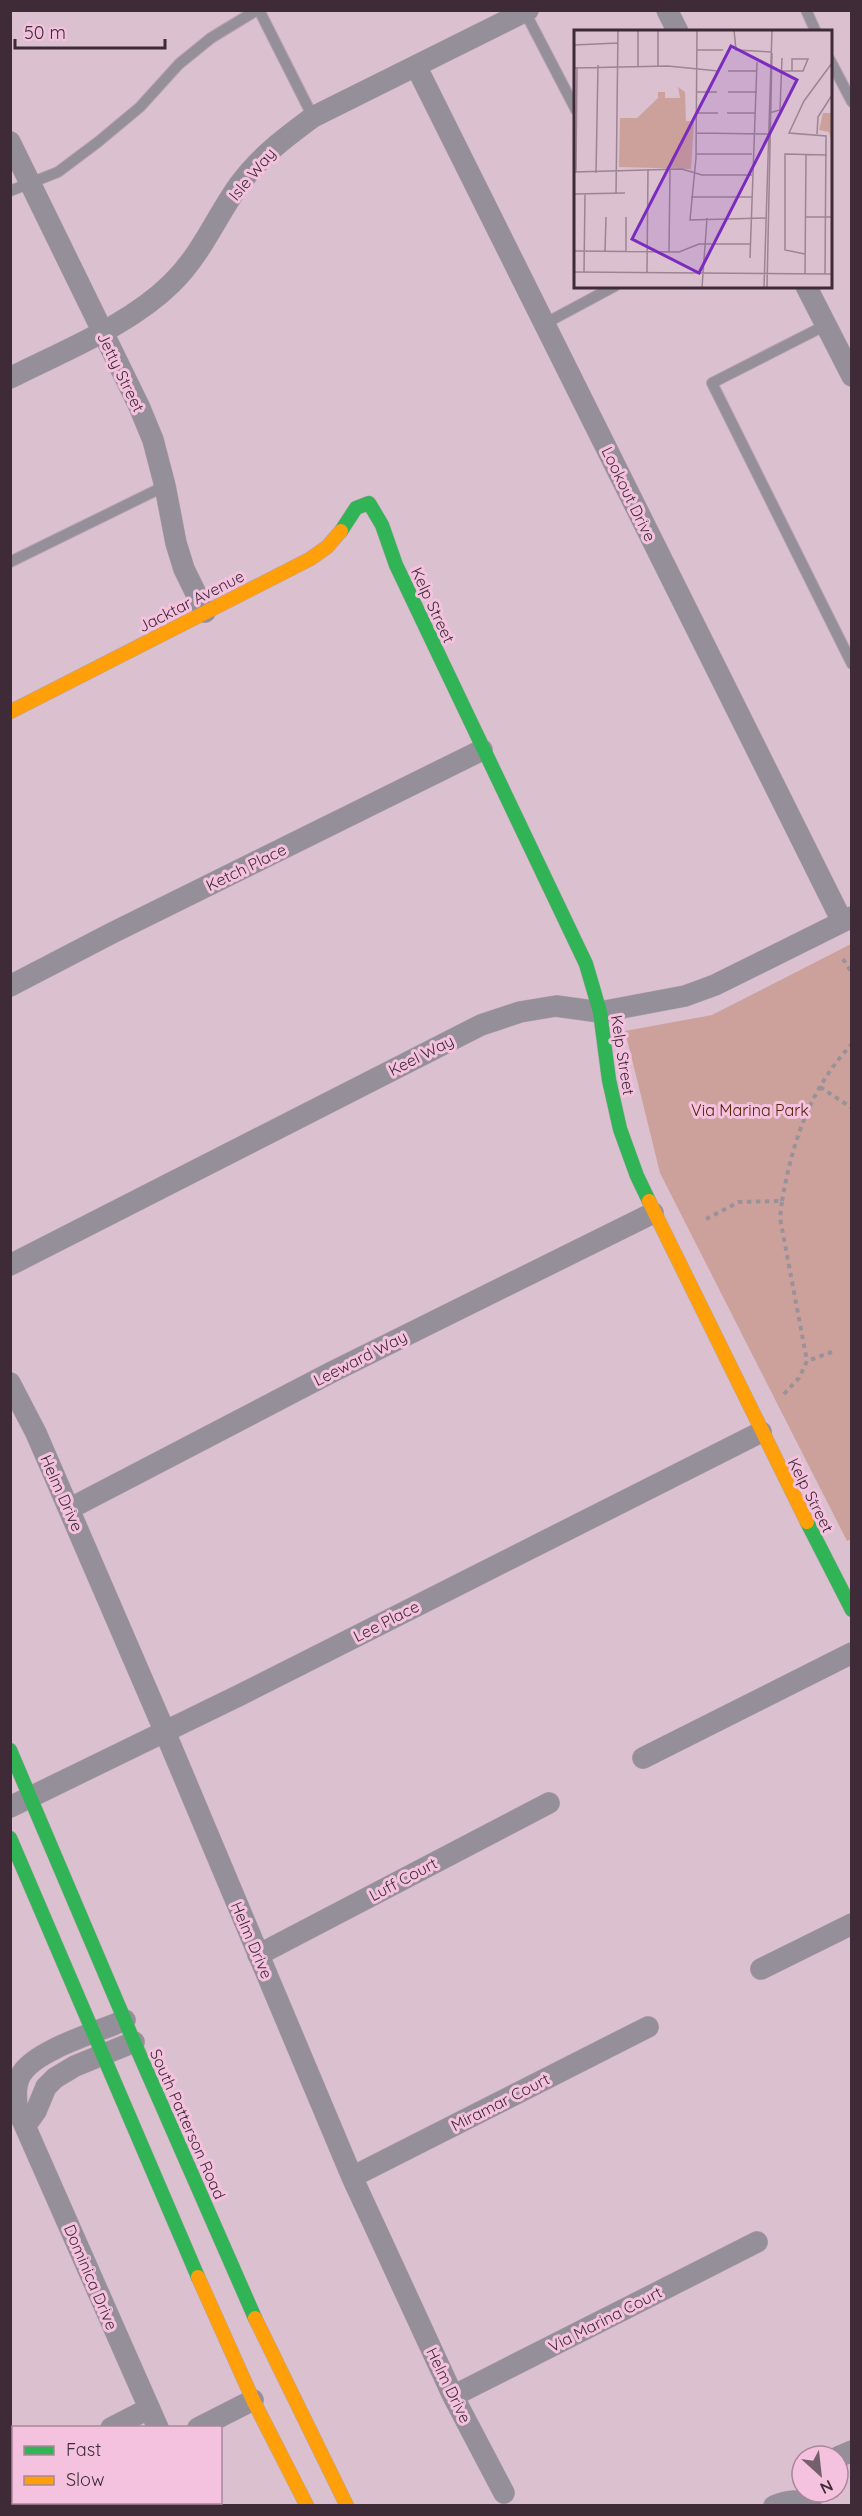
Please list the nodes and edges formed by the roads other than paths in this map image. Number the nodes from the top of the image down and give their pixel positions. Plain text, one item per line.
1 (258, 10) edge
2 (667, 10) edge
3 (806, 10) edge
4 (526, 11) edge
5 (677, 30) edge
6 (815, 30) edge
7 (832, 62) edge
8 (416, 66) junction
9 (852, 102) edge
10 (574, 106) edge
11 (313, 117) junction
12 (10, 142) edge
13 (20, 187) edge
14 (611, 288) edge
15 (807, 288) edge
16 (544, 324) junction
17 (826, 326) junction
18 (101, 332) junction
19 (852, 376) edge
20 (10, 378) edge
21 (165, 486) junction
22 (369, 503) joint
23 (10, 562) edge
24 (205, 612) junction
25 (852, 664) edge
26 (10, 712) edge
27 (482, 750) junction
28 (847, 919) edge
29 (10, 986) edge
30 (600, 1011) junction
31 (653, 1212) junction
32 (10, 1264) edge
33 (10, 1383) edge
34 (761, 1432) junction
35 (69, 1509) junction
36 (852, 1610) edge
37 (852, 1653) edge
38 (165, 1732) junction
39 (10, 1750) edge
40 (643, 1758) dead end
41 (30, 1797) junction
42 (549, 1803) dead end
43 (10, 1807) edge
44 (10, 1838) edge
45 (852, 1924) edge
46 (258, 1954) junction
47 (761, 1969) dead end
48 (125, 2020) junction
49 (648, 2027) dead end
50 (94, 2034) junction
51 (134, 2042) junction
52 (102, 2055) junction
53 (26, 2125) junction
54 (352, 2177) junction
55 (757, 2242) dead end
56 (453, 2396) junction
57 (253, 2400) junction
58 (153, 2418) edge
59 (116, 2426) edge
60 (200, 2426) edge
61 (504, 2493) dead end
62 (790, 2500) edge
63 (307, 2505) edge
64 (347, 2505) edge
65 (774, 2505) edge

1 - 11 lane
1 - 13 lane
2 - 5 street
3 - 6 lane
4 - 8 street, Isle Way
4 - 10 lane
7 - 9 lane
8 - 11 street, Isle Way
8 - 16 street, Lookout Drive
11 - 18 street, Isle Way
12 - 13 street, Jetty Street
13 - 18 street, Jetty Street
14 - 16 lane
15 - 17 street
16 - 28 street, Lookout Drive
17 - 19 street
17 - 25 lane
18 - 20 street, Isle Way
18 - 21 street, Jetty Street
21 - 23 lane
21 - 24 street, Jetty Street
22 - 24 street, Jacktar Avenue
22 - 27 street, Kelp Street
24 - 26 street, Jacktar Avenue
27 - 29 street, Ketch Place
27 - 30 street, Kelp Street
28 - 30 street, Keel Way
30 - 31 street, Kelp Street
30 - 32 street, Keel Way
31 - 34 street, Kelp Street
31 - 35 street, Leeward Way
33 - 35 street, Helm Drive
34 - 36 street, Kelp Street
34 - 38 street, Lee Place
35 - 38 street, Helm Drive
37 - 40 street
38 - 41 street, Lee Place
38 - 46 street, Helm Drive
39 - 41 street, South Patterson Road
41 - 43 street, Lee Place
41 - 48 street, South Patterson Road
42 - 46 street, Luff Court
44 - 50 street
45 - 47 street
46 - 54 street, Helm Drive
48 - 50 street, Dominica Drive
48 - 51 street, South Patterson Road
49 - 54 street, Miramar Court
50 - 52 street
50 - 53 street, Dominica Drive
51 - 52 street
51 - 64 street, South Patterson Road
52 - 53 street
52 - 57 street
53 - 58 street, Dominica Drive
54 - 56 street, Helm Drive
55 - 56 street, Via Marina Court
56 - 61 street, Helm Drive
57 - 60 street
57 - 63 street
58 - 59 street
62 - 65 street

